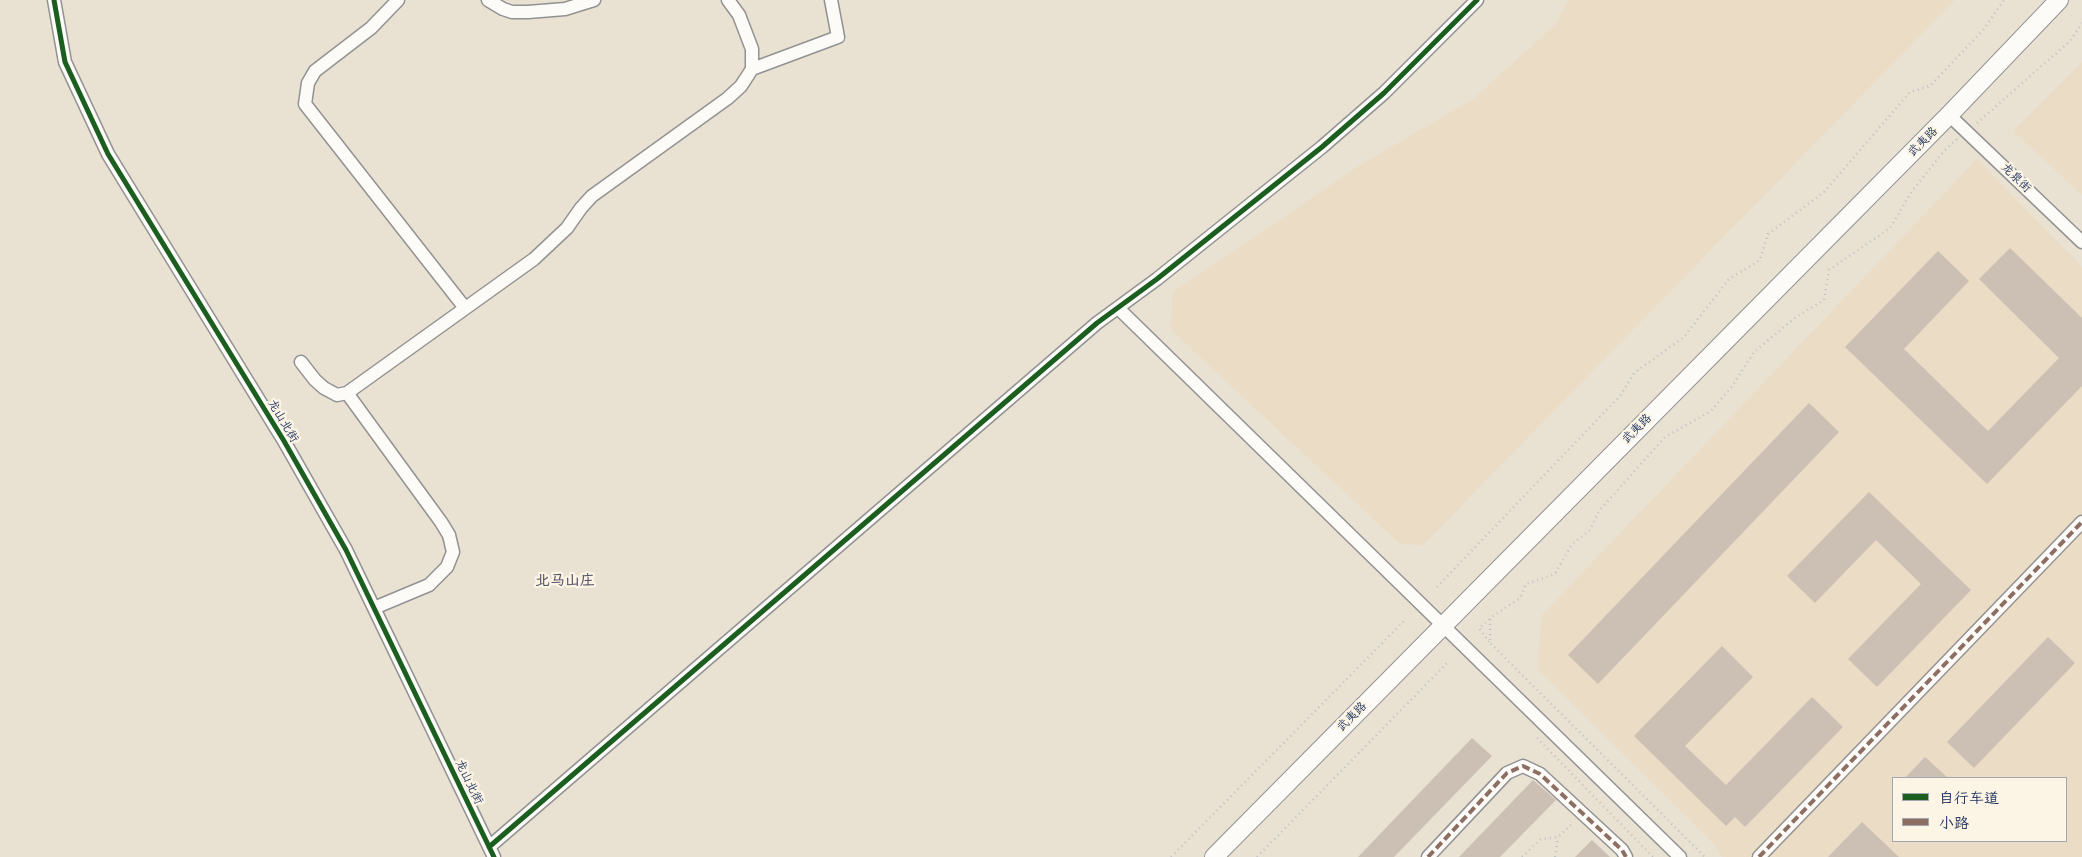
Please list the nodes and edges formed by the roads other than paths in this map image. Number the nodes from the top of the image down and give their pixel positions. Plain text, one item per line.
1 (54, 0) edge
2 (488, 0) edge
3 (594, 0) edge
4 (728, 0) edge
5 (831, 0) edge
6 (1476, 0) edge
7 (2059, 0) edge
8 (396, 1) edge
9 (752, 69) junction
10 (1949, 115) junction
11 (2082, 242) edge
12 (465, 308) junction
13 (1118, 308) junction
14 (301, 362) dead end
15 (347, 393) junction
16 (2082, 522) edge
17 (374, 608) junction
18 (1443, 626) junction
19 (491, 852) edge
20 (1214, 857) edge
21 (1428, 857) edge
22 (1626, 857) edge
23 (1680, 857) edge
24 (1759, 857) edge

1 - 17 street, 龙山北街
2 - 3 street
4 - 9 street
5 - 9 street
6 - 13 street
7 - 10 main road, 武夷路
8 - 12 street
9 - 12 street
10 - 11 street, 龙泉街
10 - 18 main road, 武夷路
12 - 15 street
13 - 18 street
13 - 19 street
14 - 15 street
15 - 17 street
16 - 24 street
17 - 19 street, 龙山北街
18 - 20 main road, 武夷路
18 - 23 street
21 - 22 street

